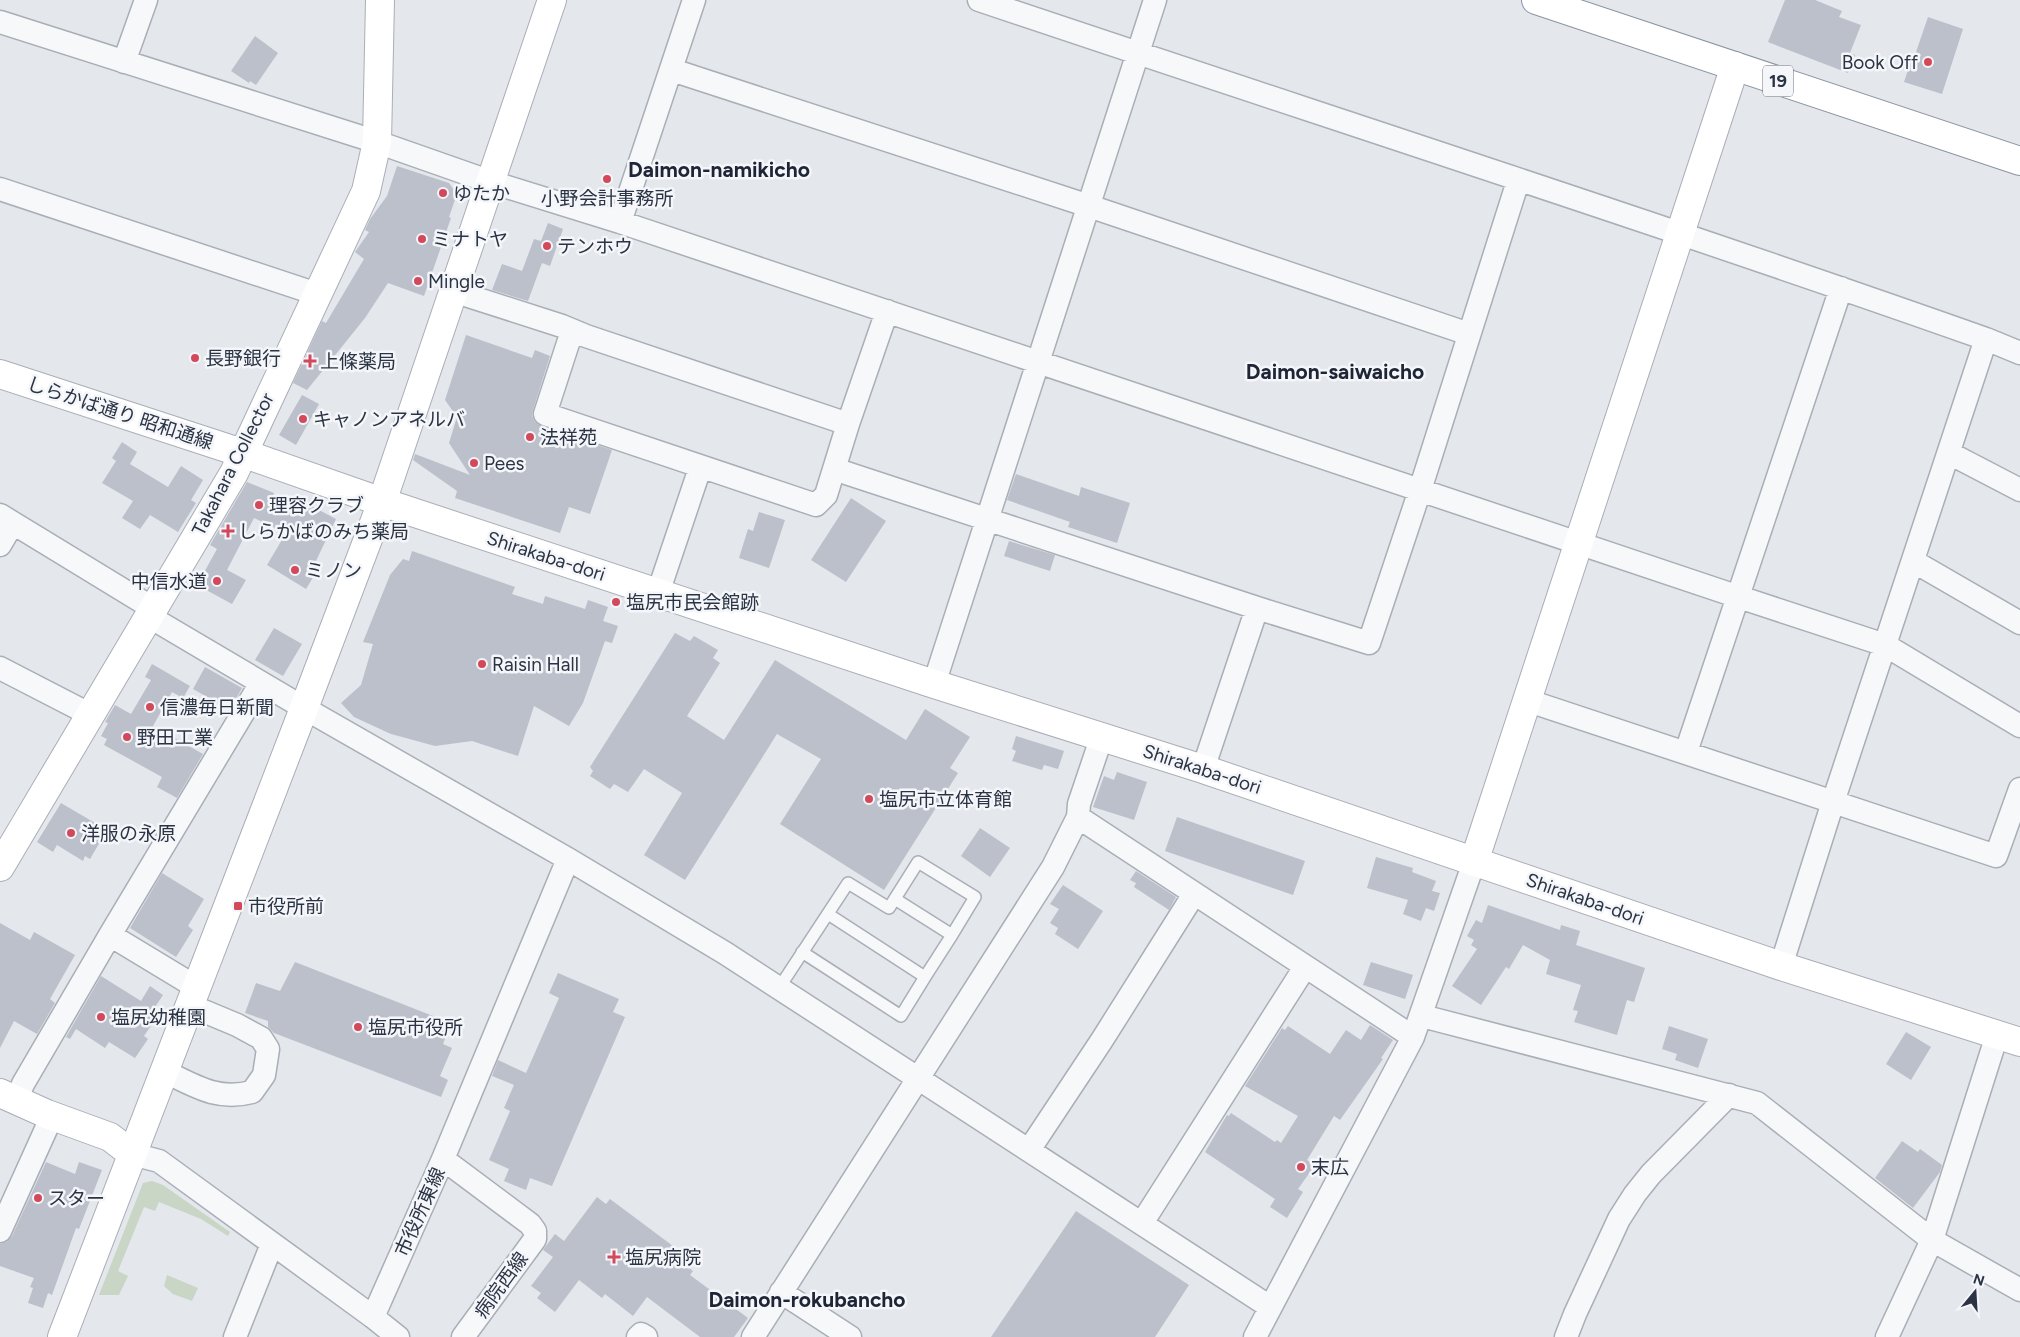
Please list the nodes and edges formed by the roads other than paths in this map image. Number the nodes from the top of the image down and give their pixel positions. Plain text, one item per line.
1 (146, 0) edge
2 (380, 0) edge
3 (552, 0) edge
4 (694, 0) edge
5 (979, 0) edge
6 (1155, 0) edge
7 (1536, 0) edge
8 (0, 22) edge
9 (1138, 54) junction
10 (124, 62) junction
11 (1734, 66) junction
12 (672, 70) junction
13 (377, 142) junction
14 (2020, 161) edge
15 (1518, 181) junction
16 (491, 182) junction
17 (0, 189) edge
18 (1089, 206) junction
19 (620, 222) junction
20 (1680, 232) junction
21 (1841, 288) junction
22 (453, 291) junction
23 (317, 294) junction
24 (887, 311) junction
25 (572, 331) junction
26 (1469, 334) junction
27 (1986, 338) junction
28 (2020, 353) edge
29 (1039, 362) junction
30 (0, 374) edge
31 (848, 424) junction
32 (242, 453) junction
33 (1949, 453) junction
34 (700, 468) junction
35 (834, 469) junction
36 (1420, 490) junction
37 (2020, 490) edge
38 (382, 502) junction
39 (987, 518) junction
40 (6, 519) edge
41 (1579, 543) junction
42 (0, 545) edge
43 (1913, 561) junction
44 (658, 593) junction
45 (1739, 597) junction
46 (1257, 608) junction
47 (152, 613) junction
48 (2020, 623) edge
49 (1885, 644) junction
50 (0, 668) edge
51 (934, 684) junction
52 (255, 693) dead end
53 (1526, 700) junction
54 (304, 708) junction
55 (91, 715) junction
56 (2020, 726) edge
57 (1102, 736) junction
58 (1686, 752) junction
59 (1203, 769) junction
60 (2020, 788) edge
61 (1833, 802) junction
62 (1078, 817) junction
63 (568, 858) junction
64 (1474, 862) junction
65 (0, 867) edge
66 (1194, 894) junction
67 (895, 899) junction
68 (828, 914) junction
69 (110, 935) junction
70 (952, 935) junction
71 (802, 952) junction
72 (1781, 966) junction
73 (1305, 967) junction
74 (925, 977) junction
75 (779, 988) junction
76 (193, 996) junction
77 (1422, 1016) junction
78 (1413, 1037) junction
79 (2008, 1038) edge
80 (164, 1071) junction
81 (918, 1079) junction
82 (1729, 1095) junction
83 (6, 1100) edge
84 (47, 1127) junction
85 (1029, 1150) junction
86 (132, 1154) junction
87 (443, 1159) junction
88 (1142, 1223) junction
89 (0, 1231) edge
90 (535, 1231) joint
91 (1932, 1240) junction
92 (272, 1244) junction
93 (2020, 1290) edge
94 (782, 1292) junction
95 (1270, 1307) junction
96 (374, 1317) junction
97 (62, 1337) edge
98 (235, 1337) edge
99 (398, 1337) edge
100 (463, 1337) edge
101 (638, 1337) edge
102 (646, 1337) edge
103 (753, 1337) edge
104 (850, 1337) edge
105 (1255, 1337) edge
106 (1566, 1337) edge
107 (1887, 1337) edge

1 - 10 street
2 - 13 main road, Takahara Collector
3 - 16 main road
4 - 12 street
5 - 9 street
6 - 9 street
7 - 11 main road, 19
8 - 10 street
9 - 15 street
9 - 18 street
10 - 13 street
11 - 14 main road, 19
11 - 20 main road
12 - 18 street
12 - 19 street
13 - 16 street
13 - 23 main road, Takahara Collector
15 - 20 street
15 - 26 street
16 - 19 street
16 - 22 main road
17 - 23 street
18 - 26 street
18 - 29 street
19 - 24 street
20 - 21 street
20 - 41 main road
21 - 27 street
21 - 45 street
22 - 25 street
22 - 38 main road
23 - 32 main road, Takahara Collector
24 - 29 street
24 - 31 street
25 - 31 street
25 - 34 street
26 - 36 street
27 - 28 street
27 - 33 street
29 - 36 street
29 - 39 street
30 - 32 main road, しらかば通り 昭和通線
31 - 35 street
32 - 38 main road, しらかば通り 昭和通線
32 - 47 main road, Takahara Collector
33 - 37 street
33 - 43 street
34 - 35 street
34 - 44 street
35 - 39 street
36 - 41 street
36 - 46 street
38 - 44 main road, Shirakaba-dori
38 - 54 main road
39 - 46 street
39 - 51 street
40 - 42 street
40 - 47 street
41 - 45 street
41 - 53 main road
43 - 48 street
43 - 49 street
44 - 51 main road, Shirakaba-dori
45 - 49 street
45 - 58 street
46 - 59 street
47 - 54 street
47 - 55 main road, Takahara Collector
49 - 56 street
49 - 61 street
50 - 55 street
51 - 57 main road, Shirakaba-dori
52 - 69 street
53 - 58 street
53 - 64 main road
54 - 63 street
54 - 76 main road
55 - 65 main road, Takahara Collector
57 - 59 main road, Shirakaba-dori
57 - 62 street
58 - 61 street
59 - 64 main road, Shirakaba-dori
60 - 61 street
61 - 72 street
62 - 66 street
62 - 81 street
63 - 75 street
63 - 87 street
64 - 72 main road, Shirakaba-dori
64 - 77 street
66 - 73 street
66 - 85 street
67 - 68 lane
67 - 70 lane
67 - 70 lane
68 - 71 lane
68 - 74 lane
69 - 76 street
69 - 83 street
70 - 74 lane
71 - 74 lane
71 - 75 lane
72 - 79 main road, Shirakaba-dori
73 - 78 street
73 - 88 street
75 - 81 street
76 - 80 main road
76 - 80 street
77 - 78 street
77 - 82 street
78 - 95 street
79 - 91 street
80 - 86 main road
81 - 85 street
81 - 94 street
82 - 91 street
82 - 106 street
83 - 84 main road
83 - 86 main road
84 - 86 main road
84 - 89 street
85 - 88 street
86 - 92 street
86 - 97 main road
87 - 90 street, 市役所東線
87 - 96 street, 市役所東線
88 - 95 street
90 - 100 street, 病院西線
91 - 93 street
91 - 107 street
92 - 96 street
92 - 98 street
94 - 103 street
94 - 104 street
95 - 105 street
96 - 99 street
101 - 102 street

